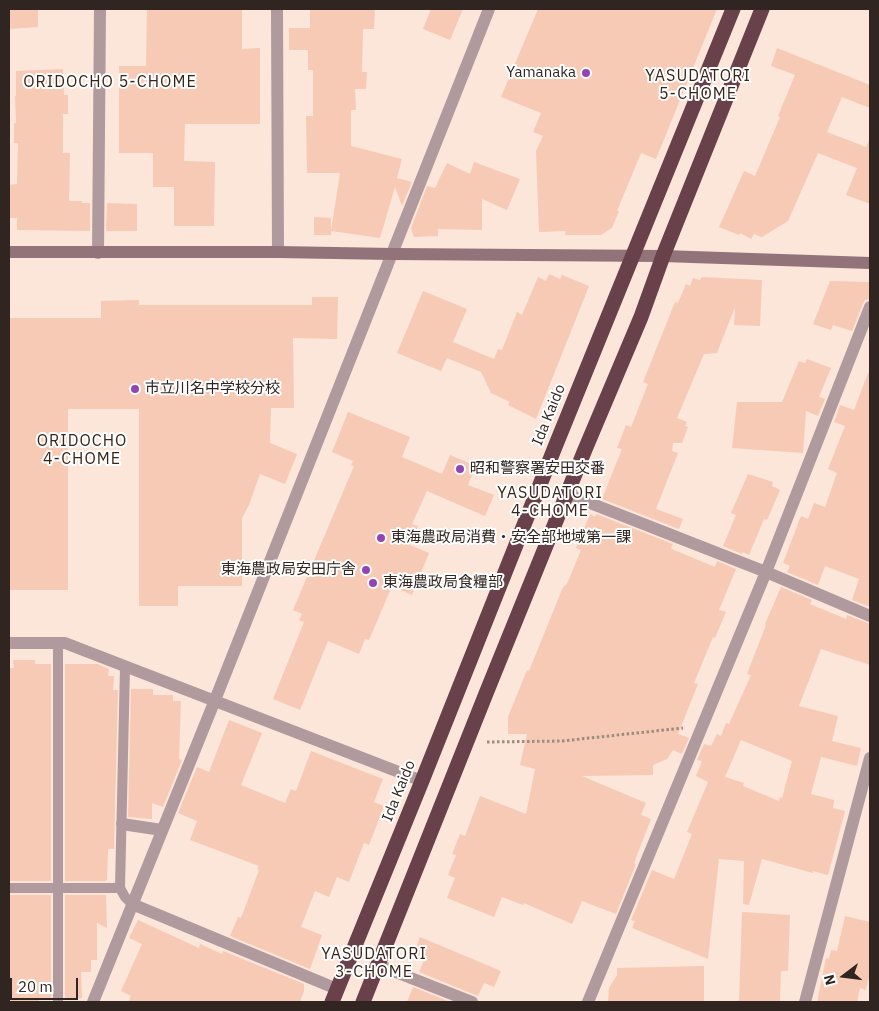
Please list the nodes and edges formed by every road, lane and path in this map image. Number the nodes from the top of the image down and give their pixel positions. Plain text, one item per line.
1 (100, 9) edge
2 (276, 9) edge
3 (489, 9) edge
4 (733, 9) edge
5 (762, 9) edge
6 (9, 252) edge
7 (98, 252) junction
8 (278, 252) junction
9 (392, 254) junction
10 (632, 256) junction
11 (663, 256) junction
12 (870, 263) edge
13 (870, 307) edge
14 (567, 494) junction
15 (766, 572) junction
16 (870, 616) edge
17 (9, 643) edge
18 (58, 643) junction
19 (126, 666) junction
20 (215, 700) junction
21 (702, 726) junction
22 (467, 742) junction
23 (870, 758) edge
24 (422, 781) junction
25 (122, 824) junction
26 (162, 830) junction
27 (9, 888) edge
28 (58, 888) junction
29 (120, 888) junction
30 (132, 904) junction
31 (378, 966) junction
32 (334, 996) edge
33 (58, 1002) edge
34 (93, 1002) edge
35 (363, 1002) edge
36 (472, 1002) edge
37 (588, 1002) edge
38 (805, 1002) edge

1 - 7 street
2 - 8 street
3 - 9 street
4 - 10 highway, Ida Kaido
5 - 11 highway
6 - 7 street
7 - 8 street
8 - 9 street
9 - 10 street
9 - 20 street
10 - 11 street
10 - 24 highway, Ida Kaido
11 - 12 street
11 - 14 highway
13 - 15 street
14 - 15 street
14 - 22 highway
15 - 16 street
15 - 21 street
17 - 18 street
18 - 19 street
18 - 28 lane
19 - 20 street
19 - 25 lane
20 - 24 street
20 - 26 street
21 - 22 path
21 - 37 street
22 - 31 highway
23 - 38 street
24 - 32 highway, Ida Kaido
25 - 26 street
25 - 29 lane
26 - 30 street
27 - 28 lane
28 - 29 lane
28 - 33 lane
29 - 30 lane
30 - 32 street
30 - 34 street
31 - 35 highway
31 - 36 street

